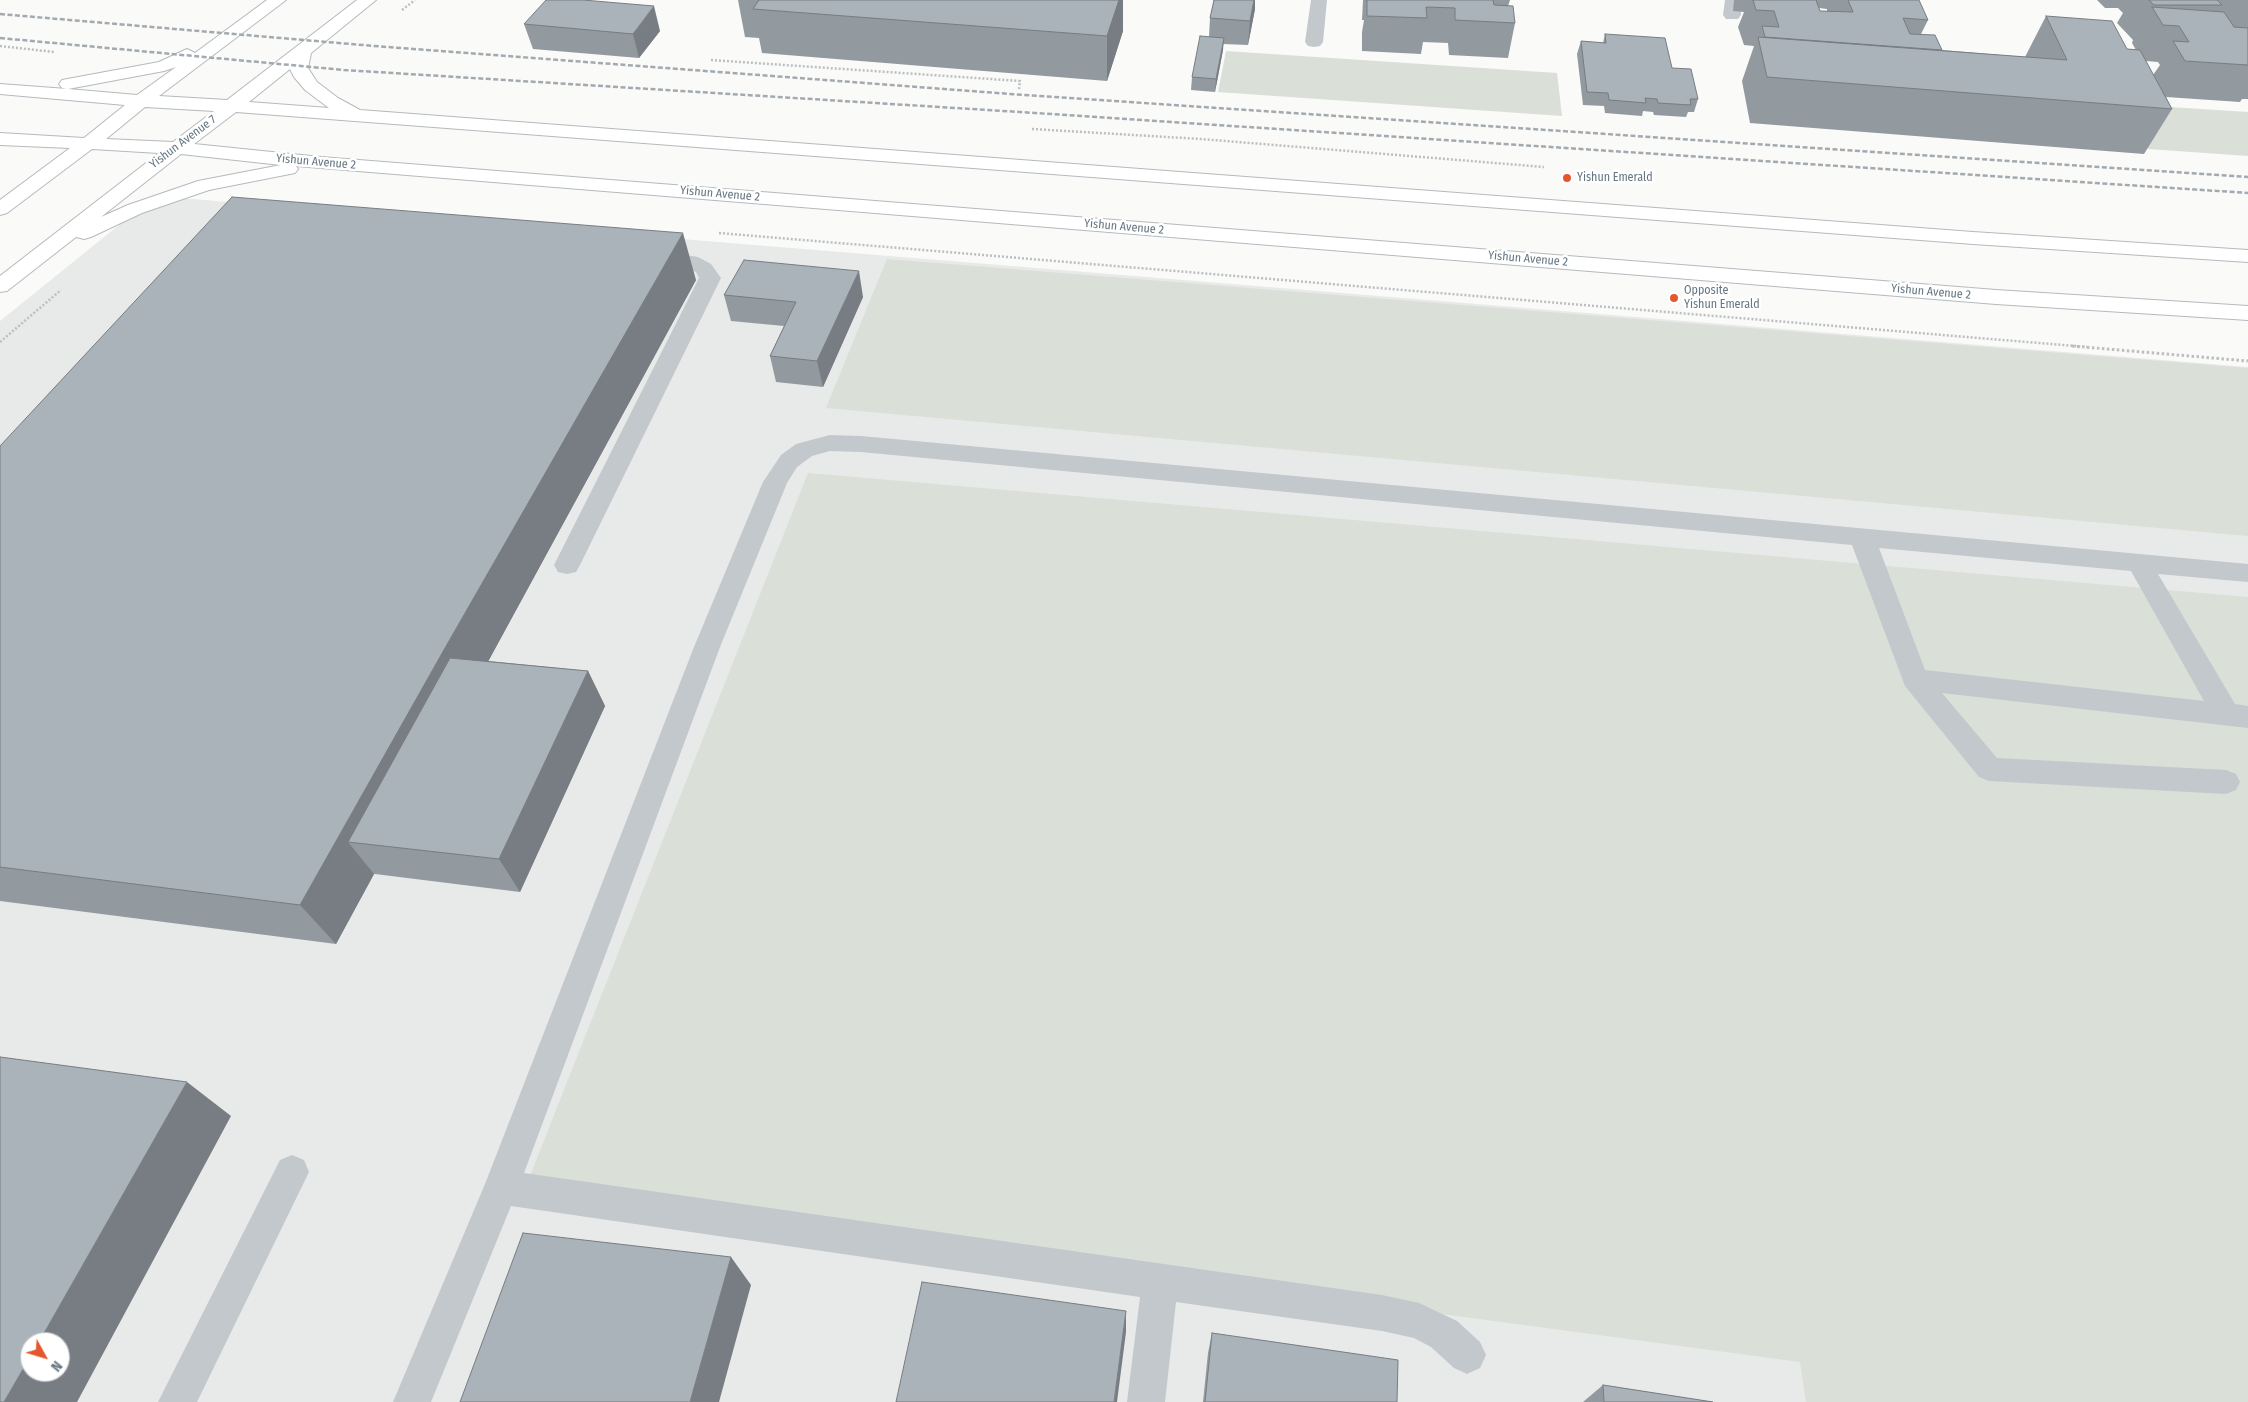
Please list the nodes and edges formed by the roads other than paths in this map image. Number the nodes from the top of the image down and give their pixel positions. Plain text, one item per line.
1 (278, 0) edge
2 (368, 0) edge
3 (1319, 0) edge
4 (246, 22) junction
5 (1314, 42) dead end
6 (303, 51) junction
7 (0, 89) edge
8 (19, 90) junction
9 (140, 101) junction
10 (231, 106) junction
11 (360, 116) junction
12 (0, 139) edge
13 (89, 144) junction
14 (175, 148) junction
15 (321, 163) junction
16 (0, 209) edge
17 (44, 251) junction
18 (636, 254) edge
19 (2248, 256) edge
20 (0, 286) edge
21 (2248, 313) edge
22 (1862, 537) junction
23 (2139, 563) junction
24 (567, 565) dead end
25 (2248, 573) edge
26 (1915, 679) junction
27 (2237, 716) edge
28 (2226, 782) dead end
29 (292, 1172) dead end
30 (501, 1187) junction
31 (1160, 1281) junction
32 (1467, 1355) dead end
33 (178, 1402) edge
34 (412, 1402) edge
35 (1146, 1402) edge

1 - 4 main road
2 - 6 main road, Yishun Avenue 7
3 - 5 lane
4 - 8 main road
4 - 9 main road
6 - 10 main road, Yishun Avenue 7
6 - 11 main road
7 - 8 main road
8 - 9 main road
9 - 10 main road
9 - 13 main road
10 - 11 main road
10 - 14 main road, Yishun Avenue 7
11 - 19 main road
12 - 13 main road, Yishun Avenue 2
13 - 14 main road, Yishun Avenue 2
13 - 16 main road
14 - 15 main road, Yishun Avenue 2
14 - 17 main road, Yishun Avenue 7
15 - 17 main road
15 - 21 main road, Yishun Avenue 2
17 - 20 main road, Yishun Avenue 7
18 - 24 lane
22 - 23 lane
22 - 26 lane
22 - 30 lane
23 - 25 lane
23 - 27 lane
26 - 27 lane
26 - 28 lane
29 - 33 lane
30 - 31 lane
30 - 34 lane
31 - 32 lane
31 - 35 lane

